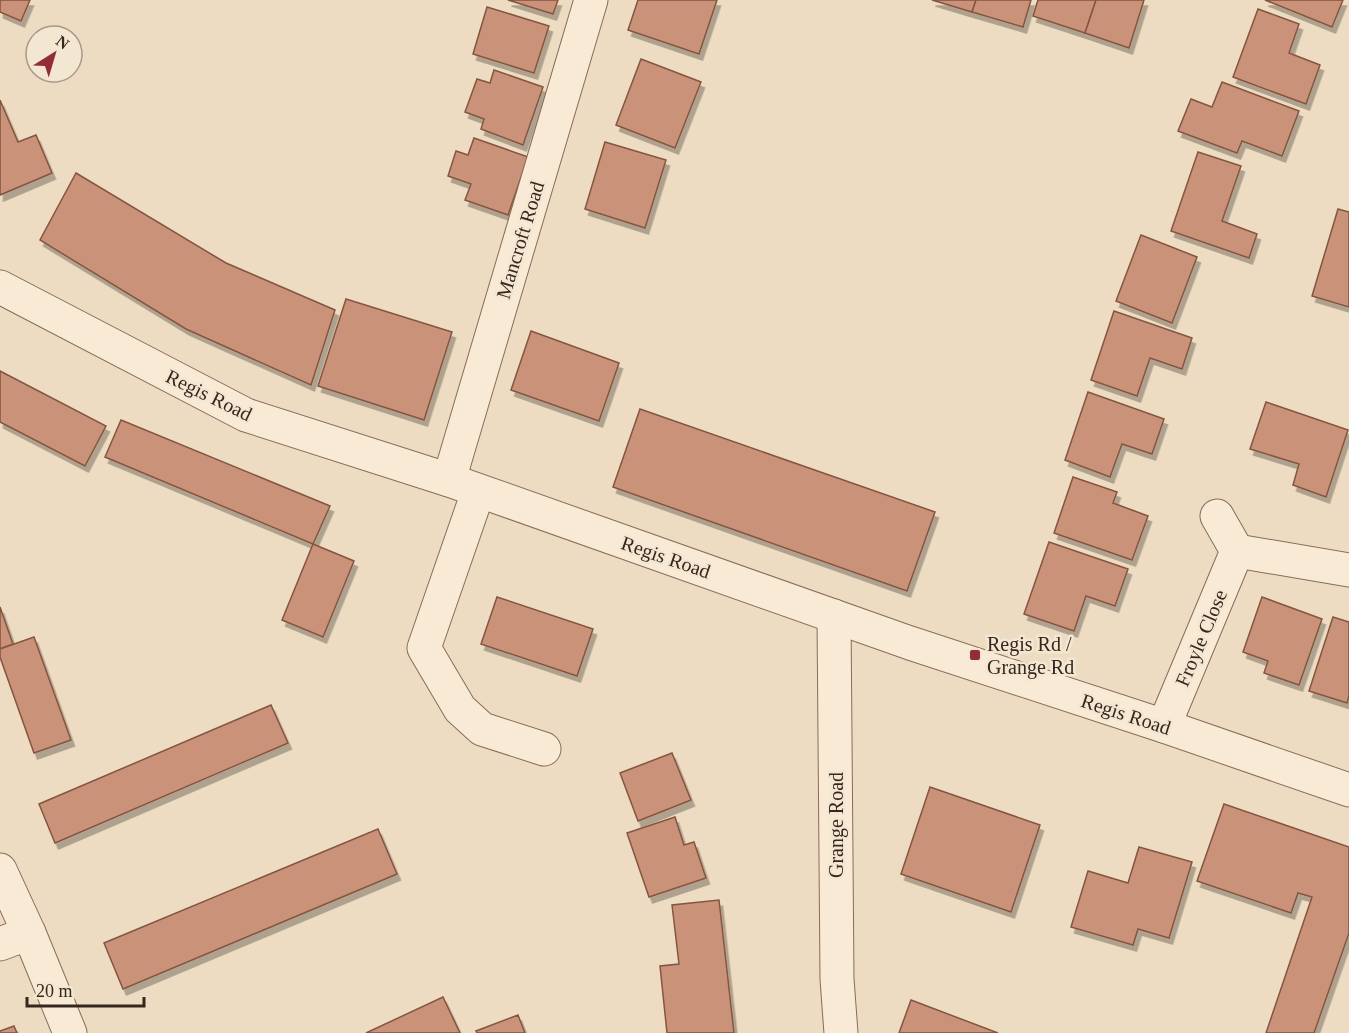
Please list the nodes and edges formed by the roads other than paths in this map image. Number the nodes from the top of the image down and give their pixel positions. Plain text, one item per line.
1 (591, 0) edge
2 (0, 287) edge
3 (464, 486) junction
4 (1217, 516) dead end
5 (1238, 550) junction
6 (1349, 570) edge
7 (834, 616) junction
8 (1164, 726) junction
9 (544, 749) dead end
10 (1349, 790) edge
11 (0, 870) edge
12 (14, 938) edge
13 (70, 1033) edge
14 (842, 1033) edge

1 - 3 street, Mancroft Road
2 - 3 street, Regis Road
3 - 7 street, Regis Road
3 - 9 street, Mancroft Road
4 - 5 street
5 - 6 street
5 - 8 street, Froyle Close
7 - 8 street, Regis Road
7 - 14 street, Grange Road
8 - 10 street, Regis Road
11 - 12 street
12 - 13 street

